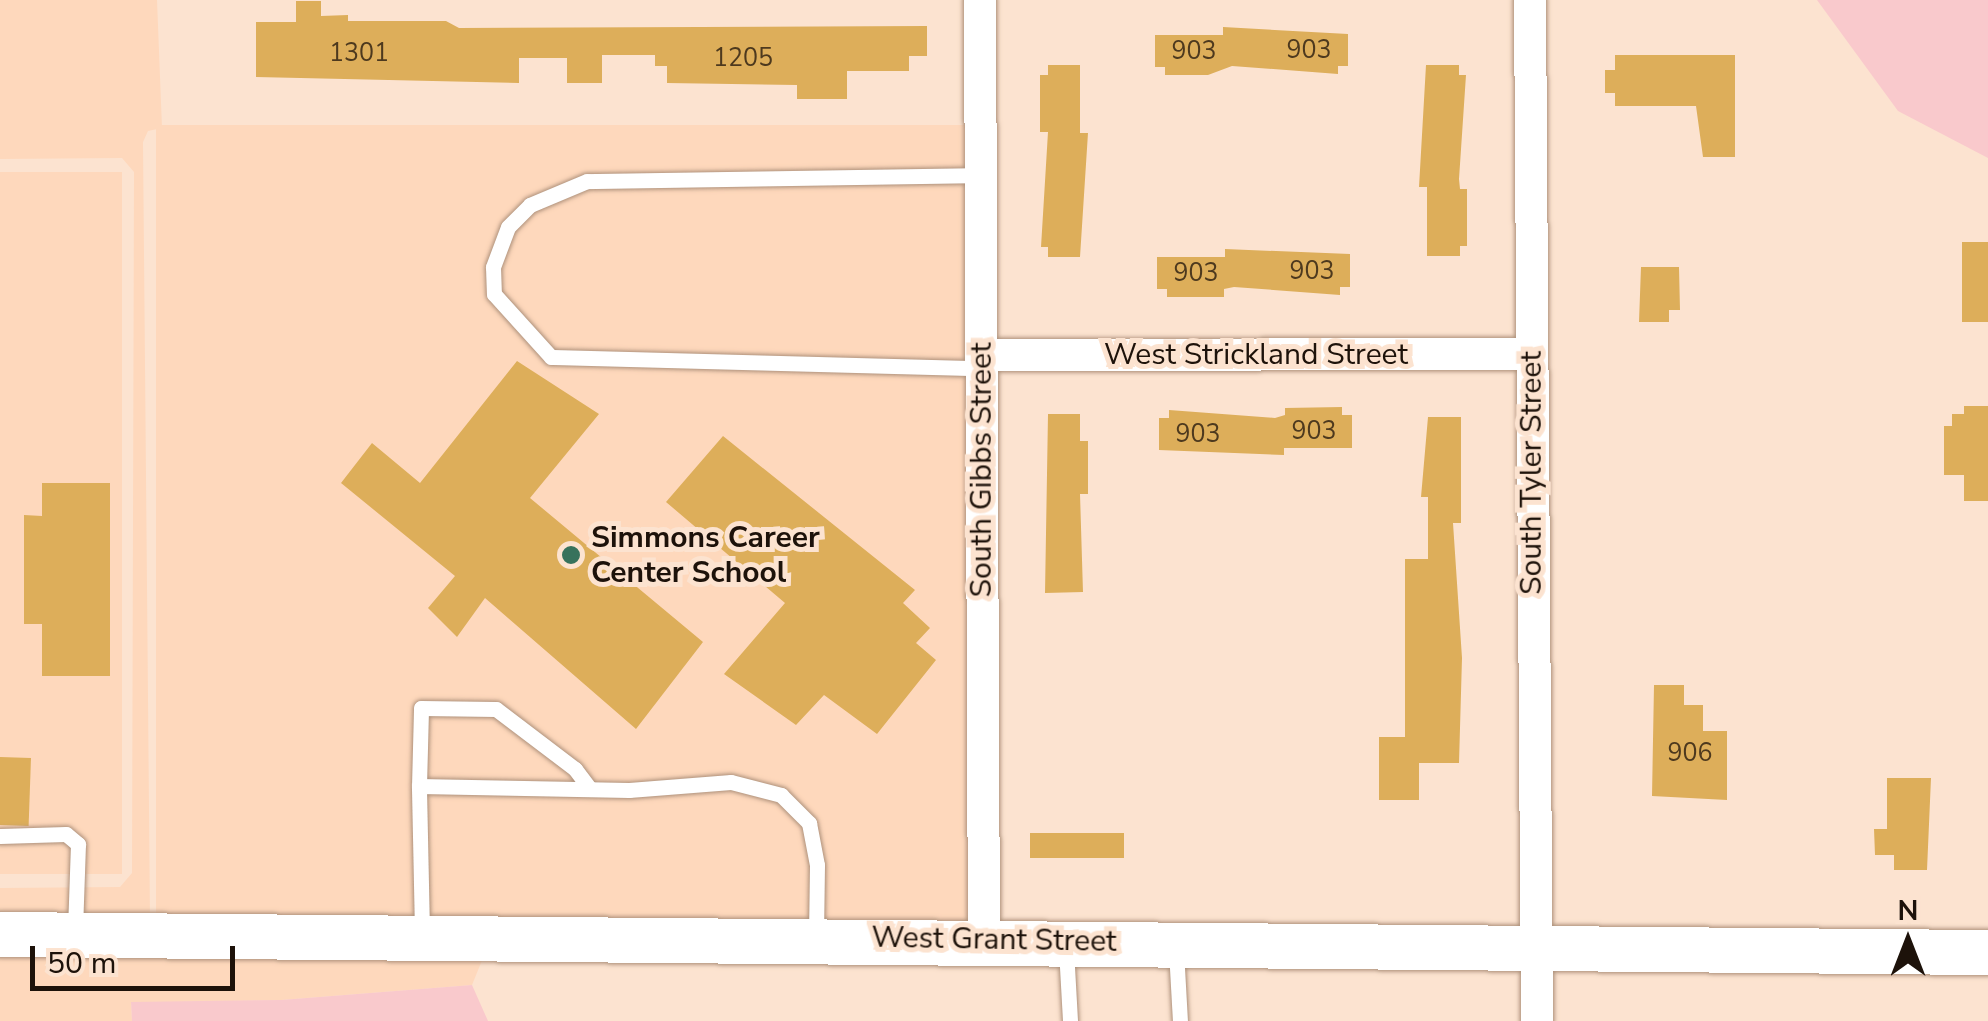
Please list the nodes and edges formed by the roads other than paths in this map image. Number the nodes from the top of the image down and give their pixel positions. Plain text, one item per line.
1 (980, 0) edge
2 (1530, 0) edge
3 (980, 175) junction
4 (1532, 354) junction
5 (981, 362) junction
6 (419, 786) junction
7 (590, 790) junction
8 (0, 836) edge
9 (0, 934) edge
10 (75, 934) junction
11 (422, 936) junction
12 (816, 938) junction
13 (984, 940) junction
14 (1066, 940) junction
15 (1175, 942) junction
16 (1534, 947) junction
17 (1988, 952) edge
18 (1070, 1021) edge
19 (1180, 1021) edge
20 (1536, 1021) edge

1 - 3 street, South Gibbs Street
2 - 4 street, South Tyler Street
3 - 5 street, South Gibbs Street
3 - 5 lane
4 - 5 street, West Strickland Street
4 - 16 street, South Tyler Street
5 - 13 street, South Gibbs Street
6 - 7 lane
6 - 7 lane
6 - 11 lane
7 - 12 lane
8 - 10 lane
9 - 10 street, West Grant Street
10 - 11 street, West Grant Street
11 - 12 street, West Grant Street
12 - 13 street, West Grant Street
13 - 14 street, West Grant Street
14 - 15 street, West Grant Street
14 - 18 lane
15 - 16 street, West Grant Street
15 - 19 lane
16 - 17 street, West Grant Street
16 - 20 street, South Tyler Street

